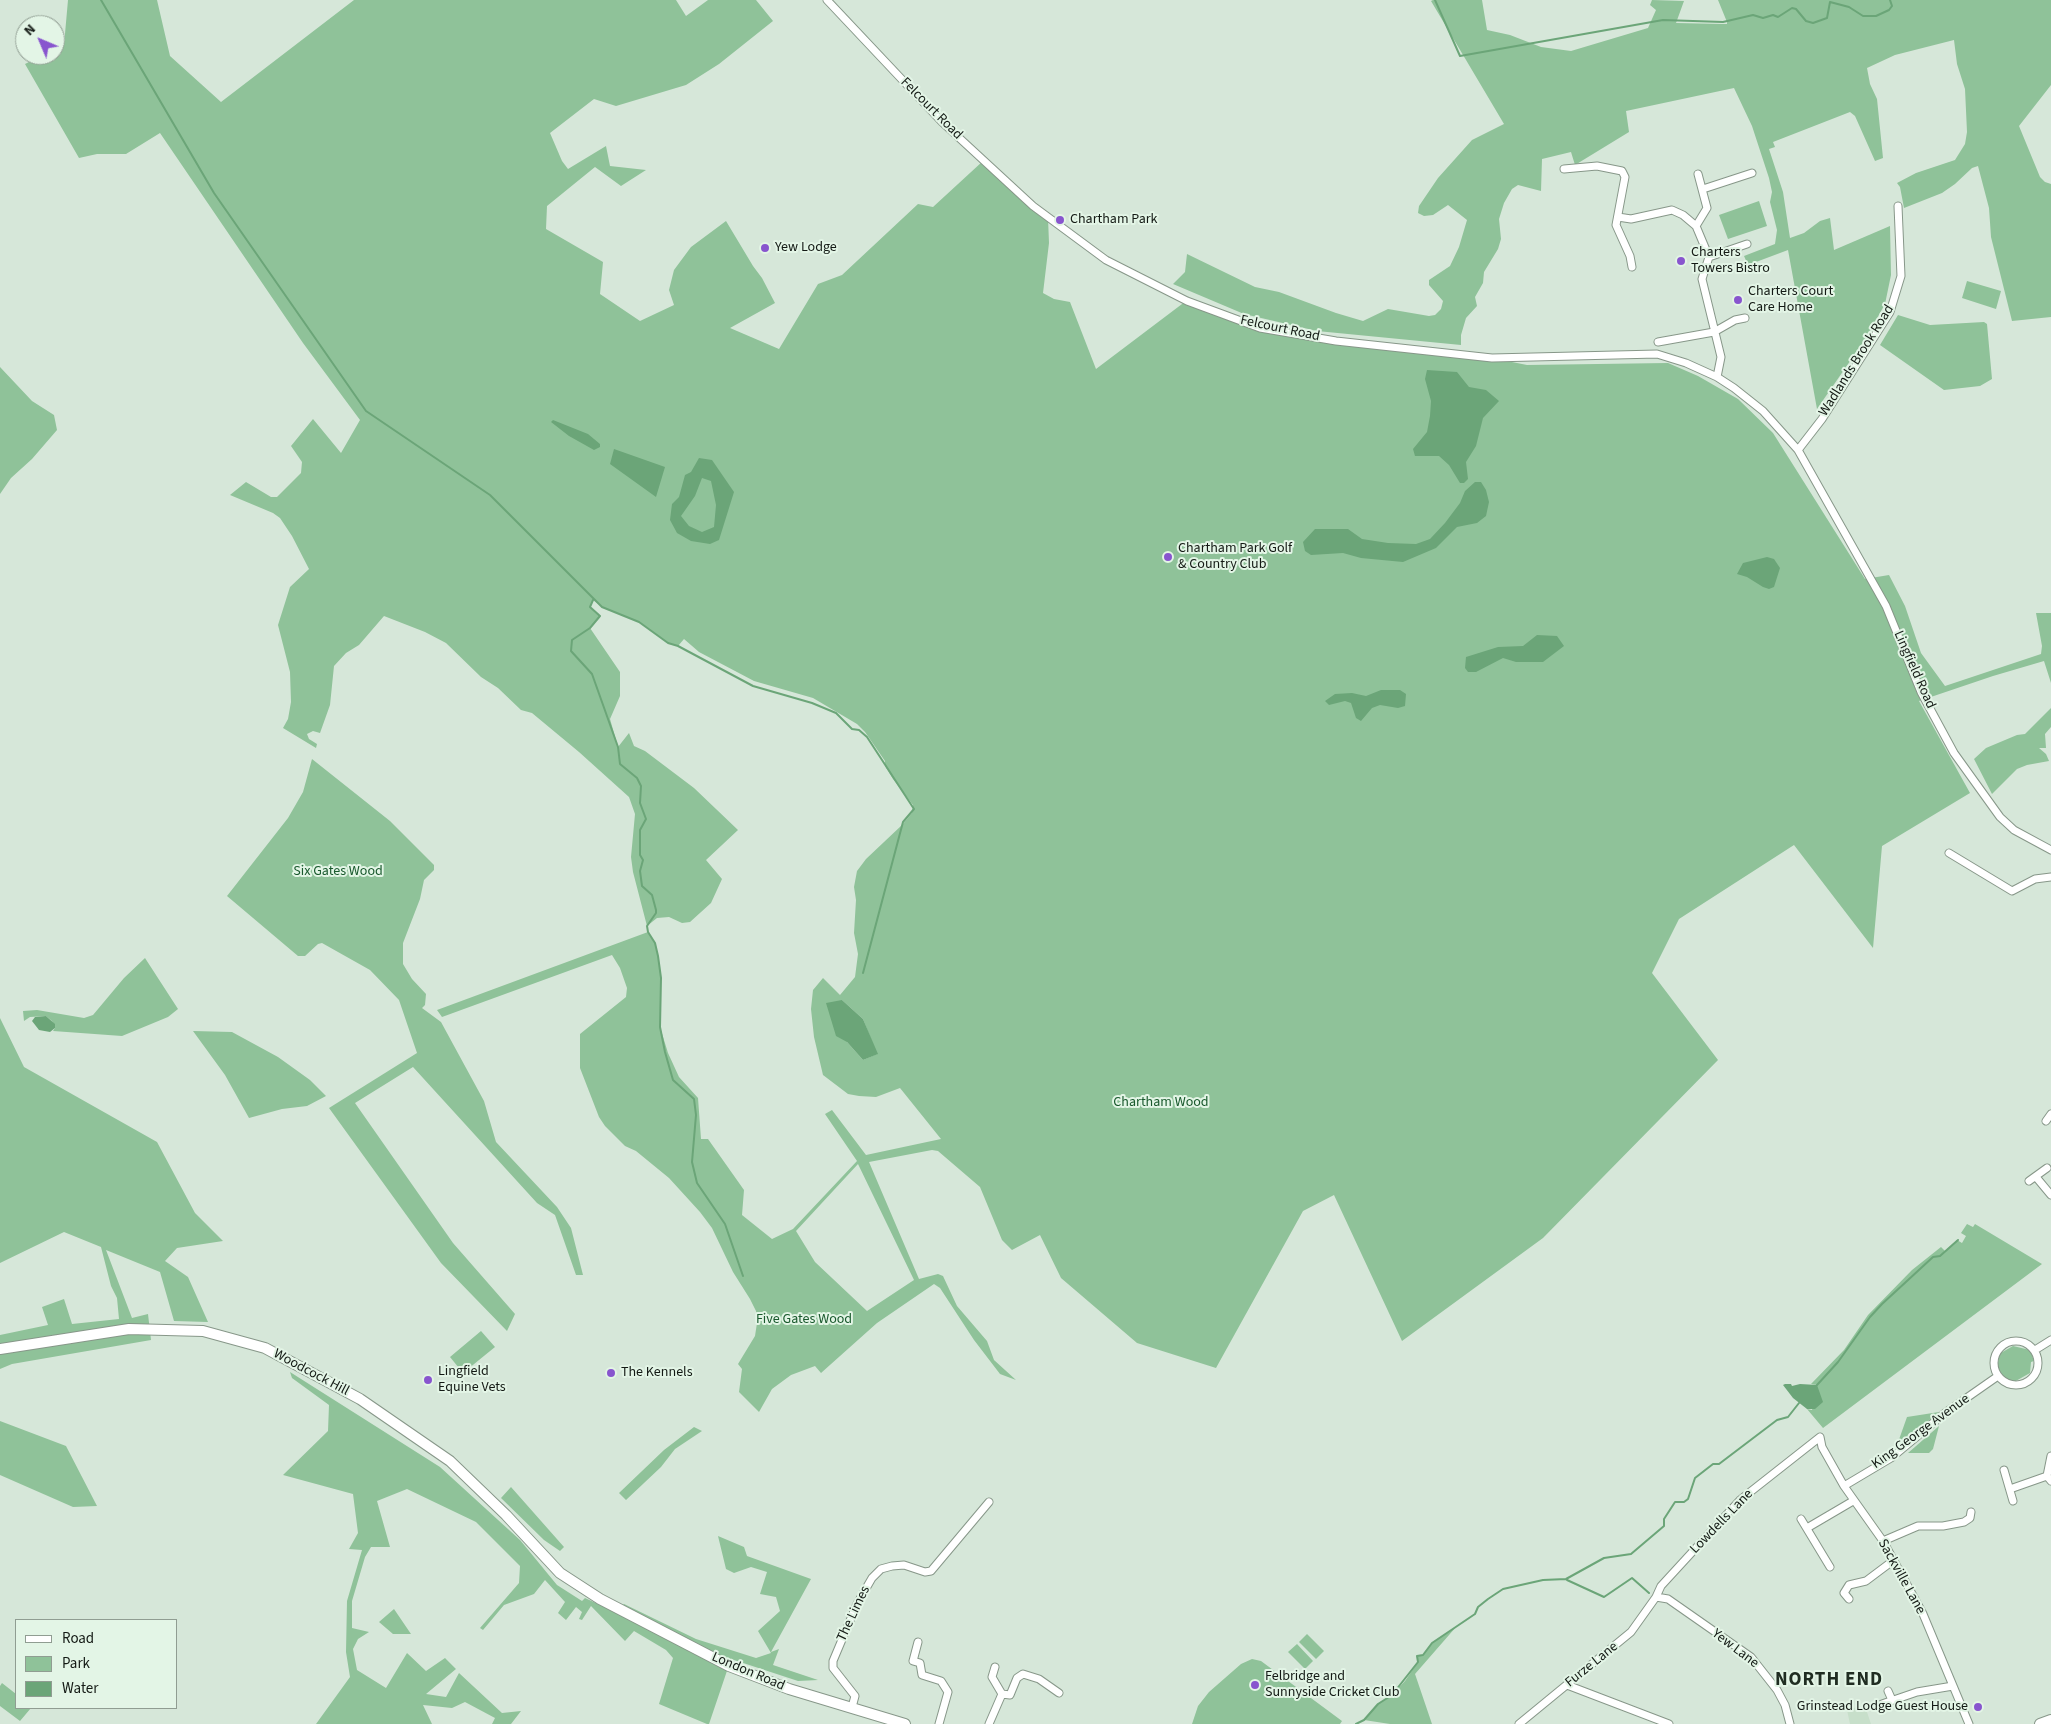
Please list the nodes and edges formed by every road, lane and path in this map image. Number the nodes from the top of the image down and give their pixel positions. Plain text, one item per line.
1 (827, 0) edge
2 (1564, 169) dead end
3 (1752, 173) dead end
4 (1698, 174) dead end
5 (1703, 189) junction
6 (1898, 206) dead end
7 (1618, 217) junction
8 (1696, 226) junction
9 (1747, 244) dead end
10 (1708, 257) junction
11 (1632, 267) dead end
12 (1745, 318) dead end
13 (1714, 332) junction
14 (1658, 342) dead end
15 (1717, 377) junction
16 (1798, 450) junction
17 (1806, 465) joint
18 (2051, 850) edge
19 (1949, 853) dead end
20 (2051, 878) edge
21 (2051, 1114) edge
22 (2046, 1121) dead end
23 (2047, 1168) dead end
24 (2036, 1177) junction
25 (2029, 1181) dead end
26 (2051, 1195) edge
27 (2051, 1340) edge
28 (0, 1349) edge
29 (2035, 1350) junction
30 (1998, 1376) junction
31 (1820, 1437) joint
32 (2051, 1456) edge
33 (2004, 1470) dead end
34 (2049, 1479) edge
35 (1844, 1486) junction
36 (2010, 1489) junction
37 (1853, 1501) junction
38 (2013, 1501) dead end
39 (989, 1502) dead end
40 (1971, 1512) dead end
41 (1801, 1519) dead end
42 (1807, 1528) junction
43 (1883, 1541) junction
44 (1894, 1560) junction
45 (1830, 1567) dead end
46 (1656, 1597) junction
47 (600, 1599) joint
48 (1849, 1599) dead end
49 (918, 1642) dead end
50 (995, 1667) dead end
51 (1567, 1685) junction
52 (1953, 1686) junction
53 (1888, 1691) dead end
54 (1059, 1693) dead end
55 (1002, 1694) junction
56 (1892, 1700) junction
57 (1882, 1704) dead end
58 (852, 1707) junction
59 (2051, 1720) edge
60 (905, 1724) edge
61 (939, 1724) edge
62 (989, 1724) edge
63 (1519, 1724) edge
64 (1669, 1724) edge
65 (1790, 1724) edge
66 (1969, 1724) edge
67 (2040, 1724) edge

1 - 15 street, Felcourt Road
2 - 7 street
3 - 5 street
4 - 5 street
5 - 8 street
6 - 16 street, Wadlands Brook Road
7 - 8 street
7 - 11 street
8 - 10 street
9 - 10 street
10 - 13 street
12 - 13 street
13 - 14 street
13 - 15 street
15 - 16 street, Felcourt Road
16 - 17 street, Felcourt Road
17 - 18 street, Lingfield Road
19 - 20 street
21 - 22 street
23 - 24 street
24 - 25 street
24 - 26 street
27 - 29 street
28 - 47 highway, Woodcock Hill
29 - 30 street
29 - 30 street
30 - 35 street, King George Avenue
31 - 35 street, Sackville Lane
31 - 46 street, Lowdells Lane
32 - 34 street
33 - 36 street
34 - 36 street
35 - 37 street, Sackville Lane
36 - 38 street
37 - 42 street
37 - 43 street, Sackville Lane
39 - 58 street, The Limes
40 - 43 street
41 - 42 street
42 - 45 street
43 - 44 street, Sackville Lane
44 - 48 street
44 - 52 street, Sackville Lane
46 - 51 street, Furze Lane
46 - 65 street, Yew Lane
47 - 58 highway, London Road
49 - 61 street
50 - 55 street
51 - 63 street, Furze Lane
51 - 64 street
52 - 56 street
52 - 66 street, Sackville Lane
53 - 56 street
54 - 55 street
55 - 62 street
56 - 57 street
58 - 60 highway, London Road
59 - 67 highway

